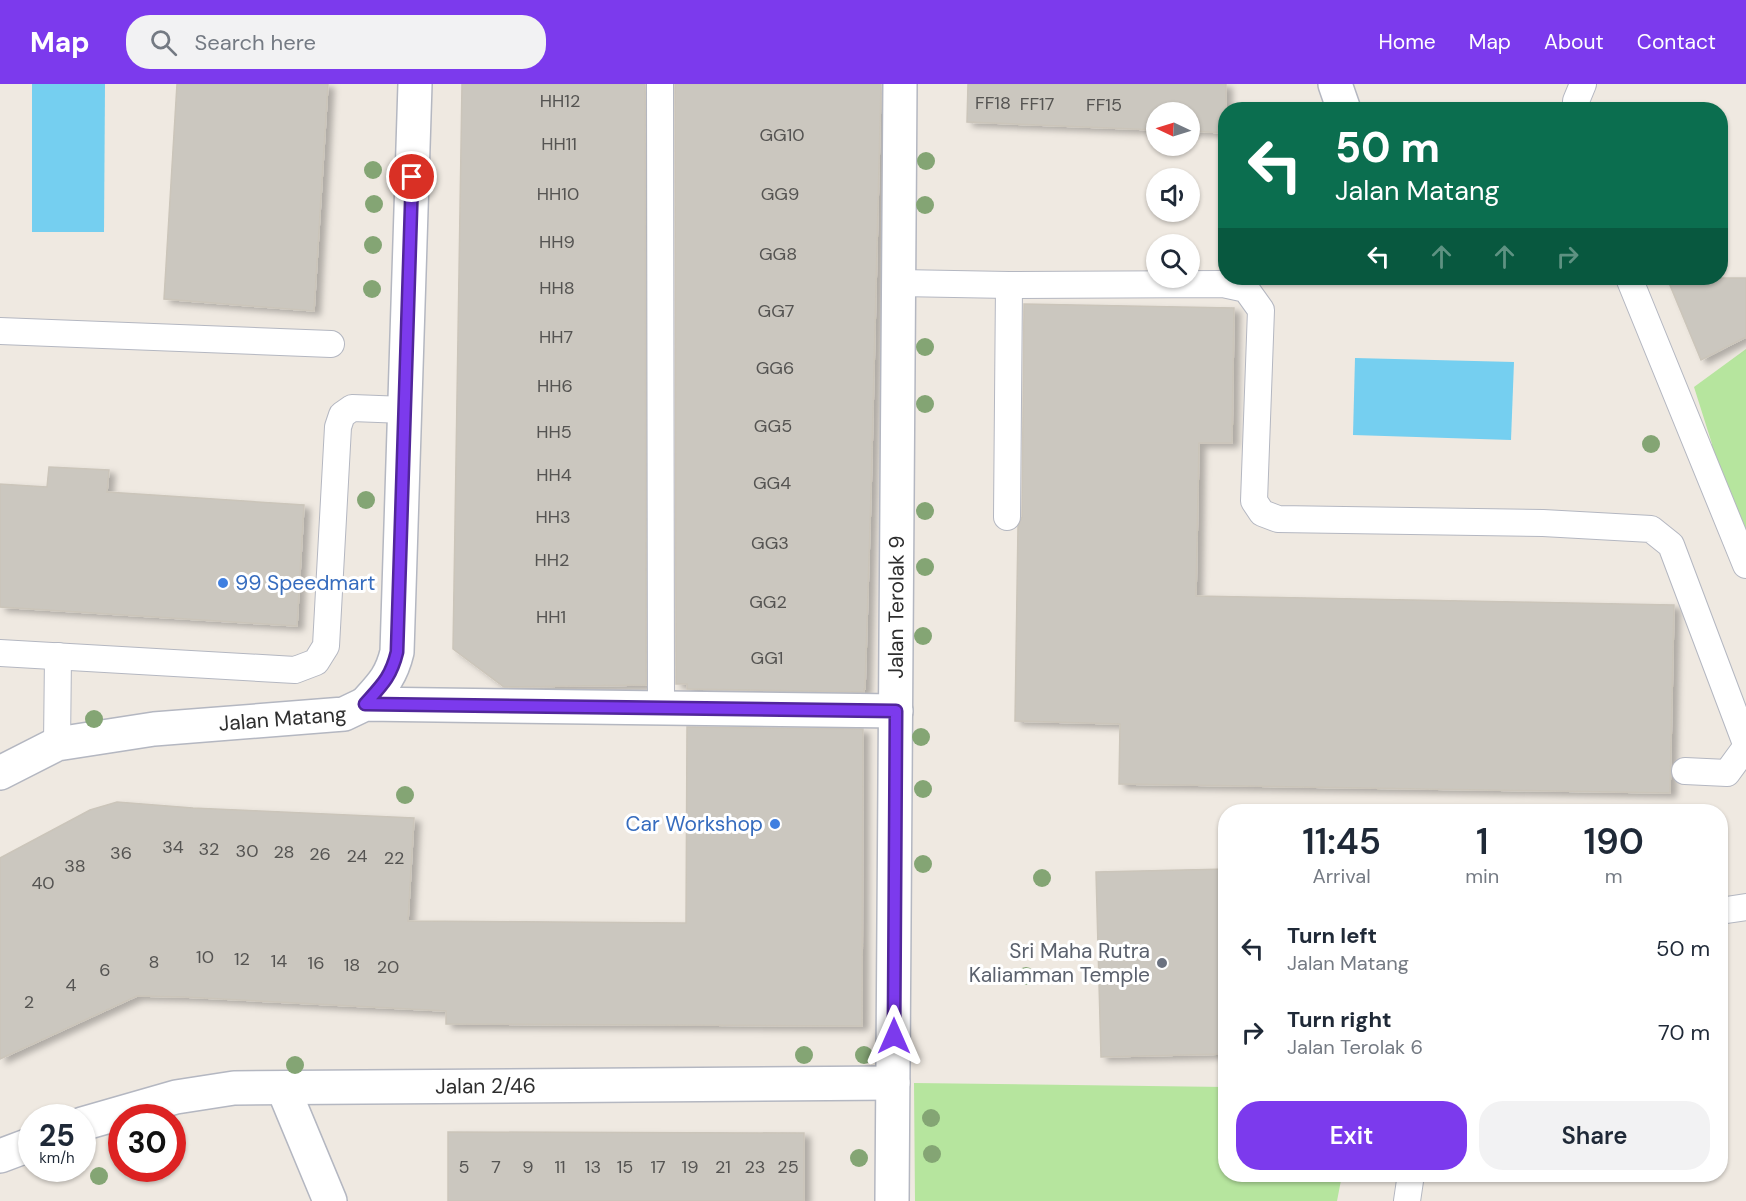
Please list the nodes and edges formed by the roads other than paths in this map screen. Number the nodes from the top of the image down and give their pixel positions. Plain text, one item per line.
1 (415, 84) edge
2 (660, 84) edge
3 (900, 84) edge
4 (1335, 84) edge
5 (1582, 84) edge
6 (1341, 102) edge
7 (1576, 102) edge
8 (899, 283) junction
9 (1218, 284) edge
10 (1009, 285) junction
11 (1227, 285) edge
12 (1632, 285) edge
13 (0, 331) edge
14 (331, 344) dead end
15 (405, 410) junction
16 (1007, 517) dead end
17 (1746, 565) edge
18 (0, 653) edge
19 (58, 656) junction
20 (365, 704) junction
21 (661, 707) junction
22 (896, 711) junction
23 (57, 744) junction
24 (1746, 746) edge
25 (1684, 771) dead end
26 (0, 773) edge
27 (1746, 907) edge
28 (1728, 910) edge
29 (893, 1083) junction
30 (283, 1088) junction
31 (96, 1120) edge
32 (18, 1149) edge
33 (0, 1156) edge
34 (1410, 1182) edge
35 (330, 1201) edge
36 (892, 1201) edge
37 (1407, 1201) edge

1 - 15 street
2 - 21 lane
3 - 8 street, Jalan Terolak 9
4 - 6 street
5 - 7 lane
8 - 10 lane
8 - 22 street, Jalan Terolak 9
9 - 10 lane
10 - 16 lane
11 - 24 lane
12 - 17 lane
13 - 14 lane
15 - 19 lane
15 - 20 street
18 - 19 lane
19 - 23 lane
20 - 21 street, Jalan Matang
20 - 23 street, Jalan Matang
21 - 22 street, Jalan Matang
22 - 29 street, Jalan Terolak 9
23 - 26 street, Jalan Matang
24 - 25 lane
27 - 28 lane
29 - 30 street, Jalan 2/46
29 - 36 street, Jalan Terolak 9
30 - 31 street, Jalan 2/46
30 - 35 street
32 - 33 street
34 - 37 lane

